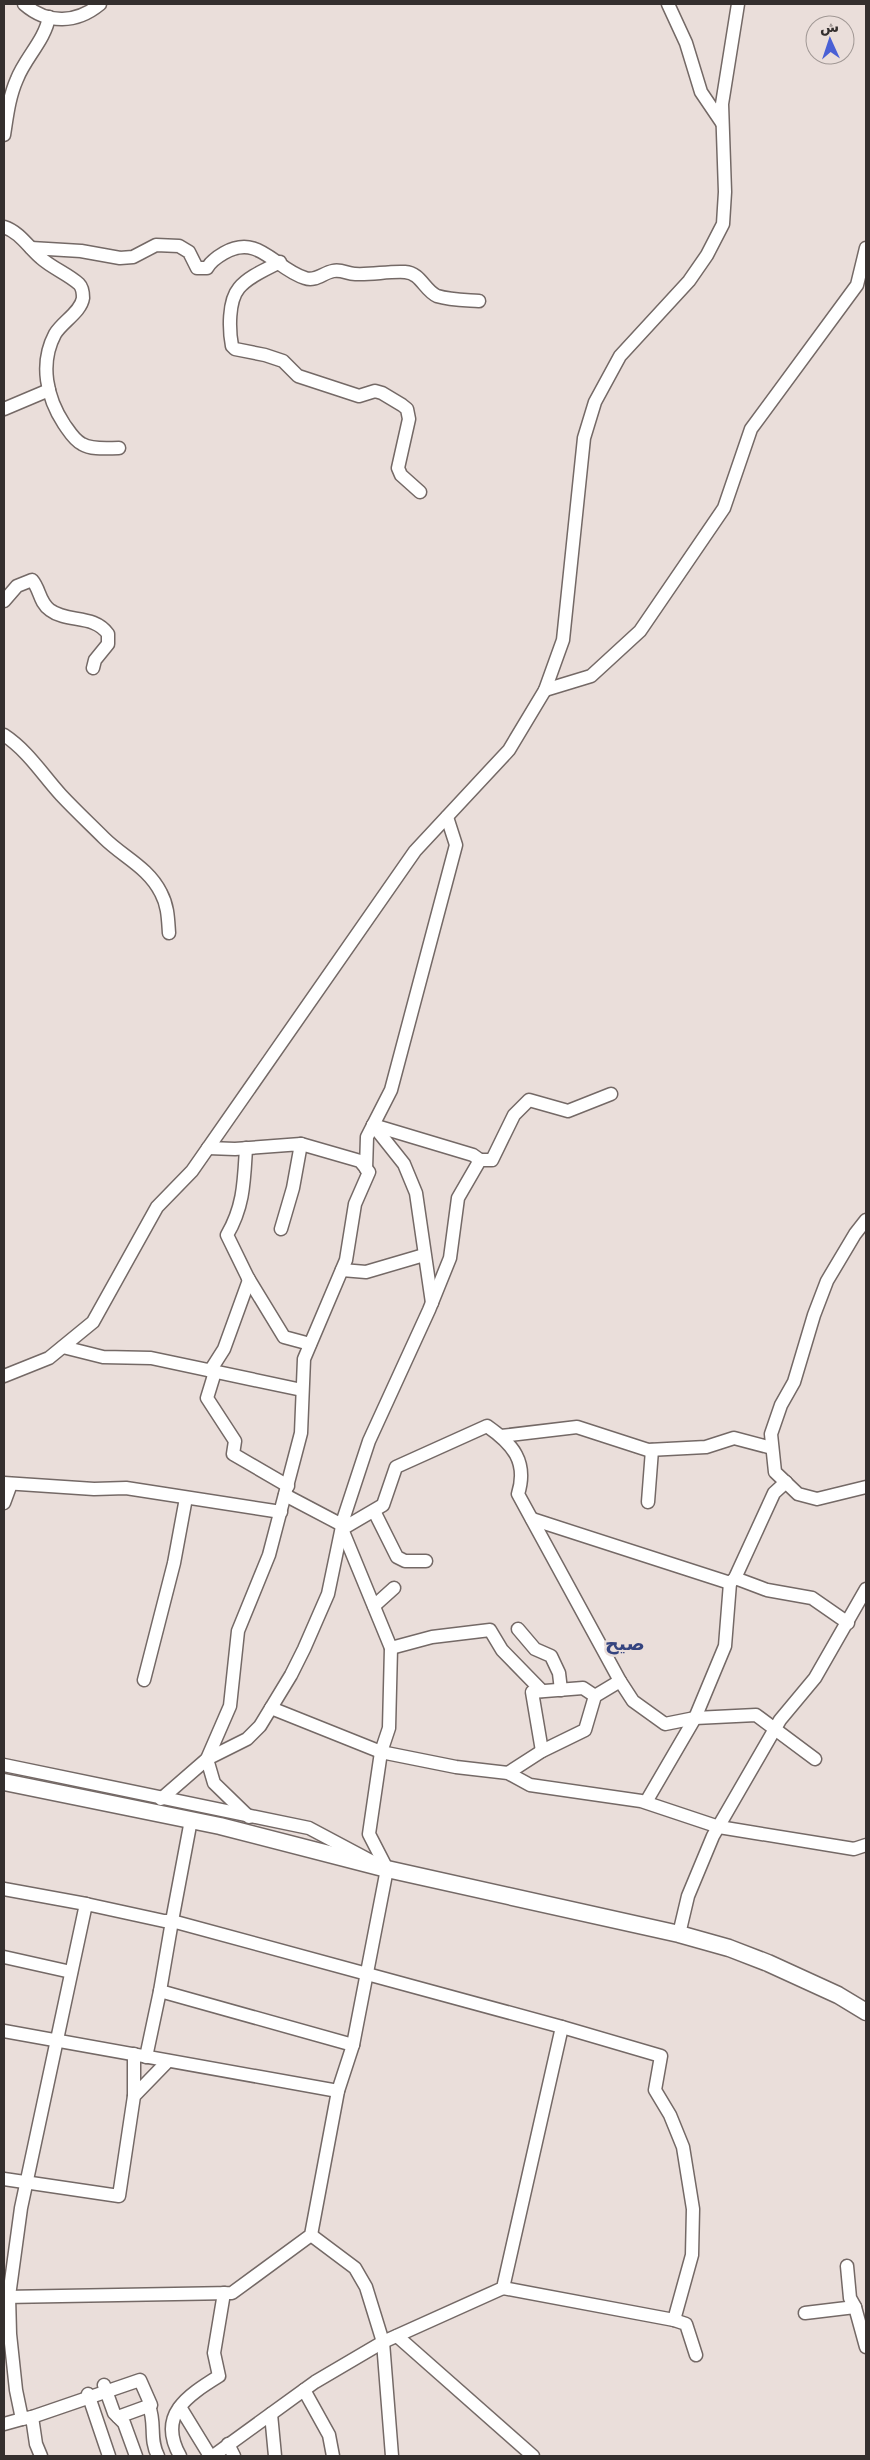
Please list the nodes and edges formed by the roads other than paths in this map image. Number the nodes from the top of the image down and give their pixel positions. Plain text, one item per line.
1 (24, 4) edge
2 (100, 4) edge
3 (668, 4) edge
4 (738, 4) edge
5 (49, 17) junction
6 (722, 123) junction
7 (4, 135) edge
8 (4, 227) edge
9 (31, 248) junction
10 (866, 248) edge
11 (280, 262) junction
12 (479, 301) dead end
13 (49, 390) junction
14 (4, 409) edge
15 (119, 448) dead end
16 (420, 492) dead end
17 (4, 601) edge
18 (93, 668) dead end
19 (545, 690) junction
20 (4, 735) edge
21 (447, 817) junction
22 (169, 933) dead end
23 (611, 1094) dead end
24 (373, 1125) junction
25 (301, 1144) junction
26 (208, 1148) junction
27 (246, 1148) junction
28 (480, 1160) junction
29 (366, 1168) junction
30 (866, 1220) edge
31 (281, 1229) dead end
32 (424, 1255) junction
33 (342, 1270) junction
34 (248, 1278) junction
35 (432, 1303) junction
36 (310, 1344) junction
37 (62, 1347) junction
38 (212, 1371) junction
39 (4, 1376) edge
40 (302, 1390) junction
41 (501, 1436) junction
42 (772, 1448) junction
43 (652, 1450) junction
44 (786, 1482) junction
45 (7, 1484) edge
46 (866, 1487) edge
47 (286, 1490) junction
48 (186, 1498) junction
49 (648, 1502) dead end
50 (4, 1503) edge
51 (374, 1510) junction
52 (281, 1512) junction
53 (532, 1519) junction
54 (342, 1527) junction
55 (426, 1561) dead end
56 (732, 1580) junction
57 (394, 1588) dead end
58 (866, 1589) edge
59 (374, 1606) junction
60 (848, 1623) junction
61 (518, 1629) dead end
62 (390, 1648) junction
63 (144, 1680) dead end
64 (620, 1681) junction
65 (561, 1690) junction
66 (542, 1691) junction
67 (595, 1696) junction
68 (271, 1708) junction
69 (695, 1718) junction
70 (774, 1729) junction
71 (542, 1750) junction
72 (381, 1752) junction
73 (208, 1759) junction
74 (815, 1759) dead end
75 (4, 1765) edge
76 (508, 1773) junction
77 (4, 1782) edge
78 (161, 1799) junction
79 (646, 1802) junction
80 (249, 1816) junction
81 (191, 1820) junction
82 (719, 1827) junction
83 (866, 1845) edge
84 (387, 1869) junction
85 (4, 1889) edge
86 (86, 1904) junction
87 (172, 1921) junction
88 (679, 1934) junction
89 (4, 1957) edge
90 (71, 1972) junction
91 (366, 1975) junction
92 (160, 1991) junction
93 (866, 2012) edge
94 (562, 2027) junction
95 (4, 2031) edge
96 (55, 2040) junction
97 (353, 2045) junction
98 (140, 2056) junction
99 (168, 2061) junction
100 (338, 2091) junction
101 (134, 2096) junction
102 (4, 2179) edge
103 (26, 2182) junction
104 (311, 2235) junction
105 (847, 2266) dead end
106 (504, 2288) junction
107 (224, 2293) junction
108 (6, 2297) edge
109 (855, 2307) junction
110 (805, 2313) dead end
111 (674, 2320) junction
112 (398, 2336) junction
113 (383, 2342) junction
114 (866, 2347) edge
115 (696, 2356) dead end
116 (105, 2388) junction
117 (304, 2390) junction
118 (10, 2392) edge
119 (88, 2396) junction
120 (148, 2406) junction
121 (180, 2407) junction
122 (271, 2414) junction
123 (118, 2417) junction
124 (27, 2418) junction
125 (4, 2424) edge
126 (172, 2438) junction
127 (155, 2450) edge
128 (231, 2450) edge
129 (41, 2456) edge
130 (109, 2456) edge
131 (136, 2456) edge
132 (180, 2456) edge
133 (212, 2456) edge
134 (275, 2456) edge
135 (333, 2456) edge
136 (392, 2456) edge
137 (533, 2456) edge

1 - 5 street
2 - 5 street
3 - 6 street
4 - 6 street
5 - 7 street
6 - 19 street
8 - 9 street
9 - 11 street
9 - 13 street
10 - 19 street
11 - 12 street
11 - 16 street
13 - 14 street
13 - 15 street
17 - 18 street
19 - 21 street
20 - 22 street
21 - 24 street
21 - 26 street
23 - 28 street
24 - 28 street
24 - 29 street
24 - 32 street
25 - 27 street
25 - 29 street
25 - 31 street
26 - 27 street
26 - 37 street
27 - 34 street
28 - 35 street
29 - 33 street
30 - 42 street
32 - 33 street
32 - 35 street
33 - 36 street
34 - 36 street
34 - 38 street
35 - 54 street
36 - 40 street
37 - 38 street
37 - 39 street
38 - 40 street
38 - 47 street
40 - 47 street
41 - 43 street
41 - 51 street
41 - 53 street
42 - 43 street
42 - 44 street
43 - 49 street
44 - 46 street
44 - 56 street
45 - 48 street
45 - 50 street
47 - 52 street
47 - 54 street
48 - 52 street
48 - 63 street
51 - 54 street
51 - 55 street
52 - 73 street
53 - 56 street
53 - 64 street
54 - 59 street
54 - 68 street
56 - 60 street
56 - 69 street
57 - 59 street
58 - 60 street
59 - 62 street
60 - 70 street
61 - 65 street
62 - 66 street
62 - 72 street
64 - 67 street
64 - 69 street
65 - 66 street
65 - 67 street
66 - 71 street
67 - 71 street
68 - 72 street
68 - 73 street
69 - 70 street
69 - 79 street
70 - 74 street
70 - 82 street
71 - 76 street
72 - 76 street
72 - 84 street
73 - 78 street
73 - 80 street
75 - 78 street
76 - 79 street
77 - 81 main road
78 - 80 street
79 - 82 street
80 - 84 street
81 - 84 main road
81 - 87 street
82 - 83 street
82 - 88 street
84 - 88 main road
84 - 91 street
85 - 86 street
86 - 87 street
86 - 90 street
87 - 91 street
87 - 92 street
88 - 93 main road
89 - 90 street
90 - 96 street
91 - 94 street
91 - 97 street
92 - 97 street
92 - 98 street
94 - 106 street
94 - 111 street
95 - 96 street
96 - 98 street
96 - 103 street
97 - 100 street
98 - 99 street
98 - 101 street
99 - 100 street
99 - 101 street
100 - 104 street
101 - 103 street
102 - 103 street
103 - 108 street
104 - 107 street
104 - 113 street
105 - 109 street
106 - 111 street
106 - 112 street
107 - 108 street
107 - 121 street
108 - 118 street
109 - 110 street
109 - 114 street
111 - 115 street
112 - 113 street
112 - 137 street
113 - 117 street
113 - 136 street
116 - 119 street
116 - 120 street
116 - 123 street
117 - 122 street
117 - 135 street
118 - 124 street
119 - 124 street
119 - 130 street
120 - 123 street
120 - 127 street
121 - 126 street
121 - 133 street
122 - 128 street
122 - 134 street
123 - 131 street
124 - 125 street
124 - 129 street
126 - 127 street
126 - 132 street
128 - 133 street

